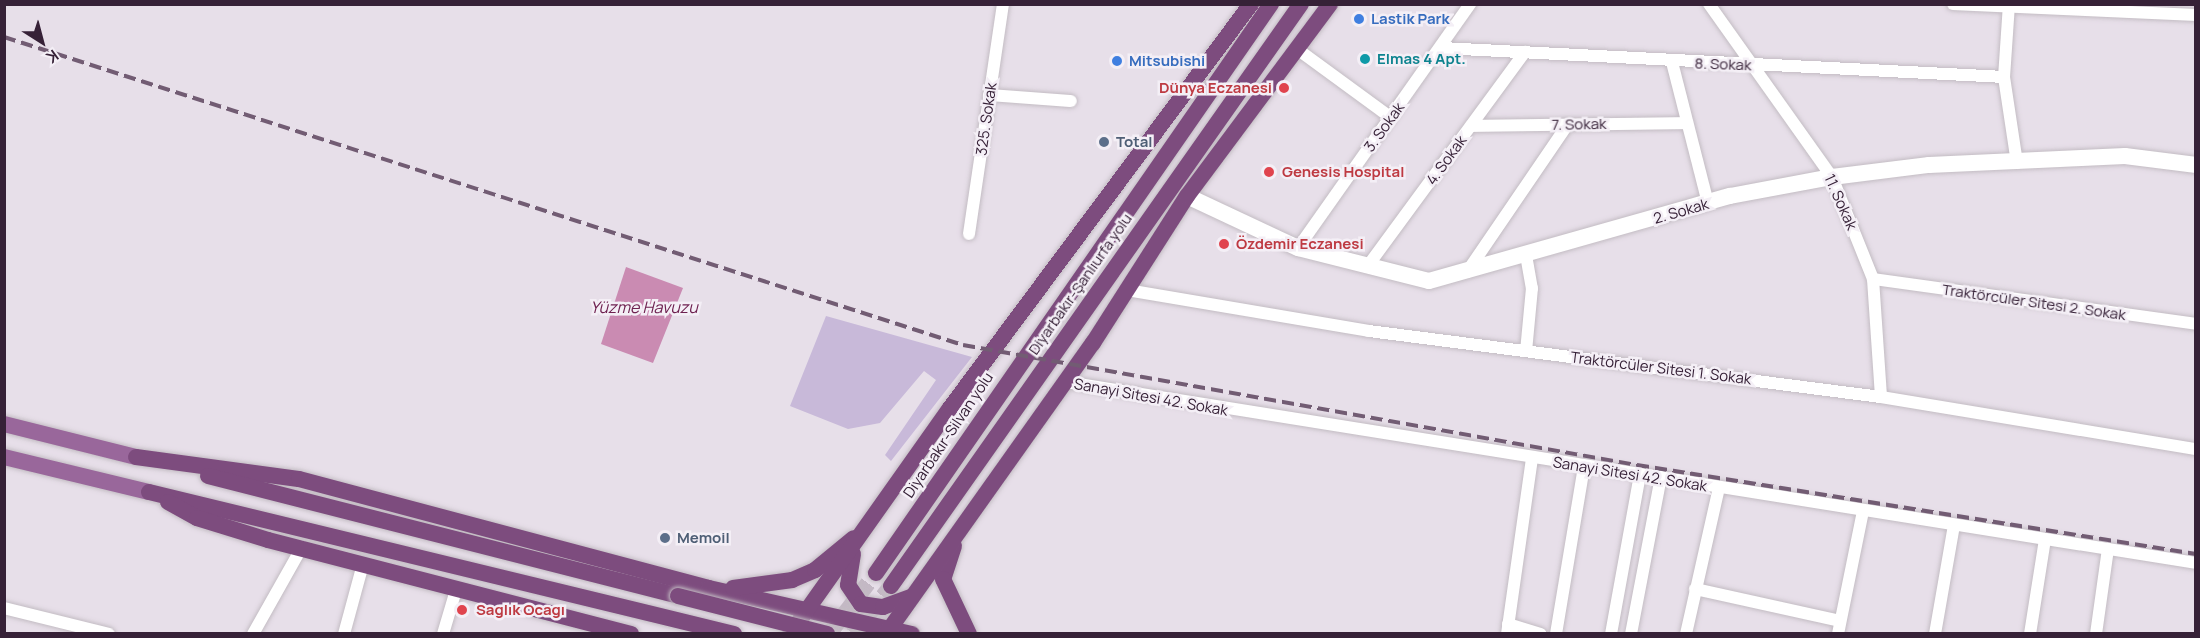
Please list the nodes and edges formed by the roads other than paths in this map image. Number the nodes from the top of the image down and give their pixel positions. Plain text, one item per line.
1 (1003, 4) edge
2 (1251, 4) edge
3 (1271, 4) edge
4 (1302, 4) edge
5 (1330, 4) edge
6 (1470, 4) edge
7 (1709, 4) edge
8 (1953, 4) edge
9 (2008, 5) edge
10 (2182, 9) edge
11 (2196, 15) edge
12 (1442, 48) junction
13 (1297, 49) junction
14 (1525, 52) junction
15 (1672, 62) junction
16 (1751, 66) junction
17 (2004, 77) junction
18 (1191, 86) junction
19 (989, 95) junction
20 (1071, 101) dead end
21 (1390, 117) junction
22 (1687, 123) junction
23 (1568, 124) junction
24 (1471, 126) junction
25 (2017, 163) junction
26 (2196, 165) edge
27 (1149, 176) junction
28 (1832, 177) junction
29 (1187, 196) junction
30 (1708, 203) junction
31 (969, 234) dead end
32 (1298, 248) junction
33 (1526, 255) junction
34 (1367, 267) junction
35 (1467, 272) junction
36 (1873, 279) junction
37 (1127, 290) junction
38 (2196, 324) edge
39 (1526, 351) junction
40 (1066, 382) junction
41 (1881, 397) junction
42 (4, 424) edge
43 (2196, 449) edge
44 (4, 457) edge
45 (136, 457) junction
46 (1532, 459) junction
47 (1584, 466) junction
48 (1640, 475) junction
49 (1661, 477) junction
50 (1719, 489) junction
51 (149, 492) junction
52 (1863, 511) junction
53 (964, 521) junction
54 (1954, 525) junction
55 (867, 527) junction
56 (2045, 539) junction
57 (302, 547) junction
58 (854, 547) junction
59 (2108, 549) junction
60 (2196, 563) edge
61 (363, 564) junction
62 (876, 573) tunnel mouth
63 (891, 586) tunnel mouth
64 (709, 588) junction
65 (1695, 589) junction
66 (456, 590) junction
67 (911, 597) junction
68 (4, 608) edge
69 (808, 611) junction
70 (1839, 627) edge
71 (1507, 628) edge
72 (888, 631) edge
73 (109, 633) edge
74 (253, 633) edge
75 (344, 633) edge
76 (443, 633) edge
77 (631, 633) edge
78 (734, 633) edge
79 (790, 633) edge
80 (827, 633) edge
81 (912, 633) edge
82 (969, 633) edge
83 (1540, 633) edge
84 (1556, 633) edge
85 (1611, 633) edge
86 (1631, 633) edge
87 (1686, 633) edge
88 (1935, 633) edge
89 (2030, 633) edge
90 (2096, 633) edge

1 - 19 street, 325. Sokak
2 - 18 highway
3 - 27 highway
4 - 63 highway, Diyarbakır-Şanlıurfa yolu
5 - 13 highway
6 - 12 street, 3. Sokak
7 - 16 street, 11. Sokak
8 - 9 street
9 - 10 street
9 - 17 street
10 - 11 street
12 - 14 street, 8. Sokak
12 - 21 street, 3. Sokak
13 - 21 street
13 - 29 highway
14 - 15 street, 8. Sokak
14 - 24 street, 4. Sokak
15 - 16 street, 8. Sokak
15 - 22 street
16 - 17 street, 8. Sokak
16 - 28 street, 11. Sokak
17 - 25 street
18 - 27 highway
18 - 55 highway
19 - 20 street
19 - 31 street, 325. Sokak
21 - 32 street, 3. Sokak
22 - 23 street, 7. Sokak
22 - 30 street
23 - 24 street, 7. Sokak
23 - 35 street
24 - 34 street, 4. Sokak
25 - 26 street, 2. Sokak
25 - 28 street, 2. Sokak
27 - 62 highway, Diyarbakır-Silvan yolu
28 - 30 street, 2. Sokak
28 - 36 street, 11. Sokak
29 - 32 street, 2. Sokak
29 - 37 highway
30 - 33 street, 2. Sokak
32 - 34 street, 2. Sokak
33 - 35 street, 2. Sokak
33 - 39 street
34 - 35 street, 2. Sokak
36 - 38 street, Traktörcüler Sitesi 2. Sokak
36 - 41 street, 11. Sokak
37 - 39 street, Traktörcüler Sitesi 1. Sokak
37 - 40 highway
39 - 41 street, Traktörcüler Sitesi 1. Sokak
40 - 46 street, Sanayi Sitesi 42. Sokak
40 - 53 highway
41 - 43 street, Traktörcüler Sitesi 1. Sokak
42 - 45 main road
44 - 51 main road
45 - 64 highway
45 - 80 highway, bridge
46 - 47 street, Sanayi Sitesi 42. Sokak
46 - 71 street
47 - 48 street, Sanayi Sitesi 42. Sokak
47 - 84 street
48 - 49 street, Sanayi Sitesi 42. Sokak
48 - 85 street
49 - 50 street, Sanayi Sitesi 42. Sokak
49 - 86 street
50 - 52 street, Sanayi Sitesi 42. Sokak
50 - 65 street
51 - 57 highway
51 - 78 highway
52 - 54 street, Sanayi Sitesi 42. Sokak
52 - 70 street
53 - 67 highway
53 - 82 highway
54 - 56 street, Sanayi Sitesi 42. Sokak
54 - 88 street
55 - 58 highway
55 - 64 highway
56 - 59 street, Sanayi Sitesi 42. Sokak
56 - 89 street
57 - 61 highway
57 - 74 street
58 - 67 highway
58 - 69 highway
59 - 60 street, Sanayi Sitesi 42. Sokak
59 - 90 street
61 - 66 highway
61 - 75 street
64 - 69 highway
65 - 70 street
65 - 87 street
66 - 76 street
66 - 77 highway
67 - 72 highway
68 - 73 street
69 - 72 highway
69 - 79 highway
71 - 83 street
72 - 81 highway

